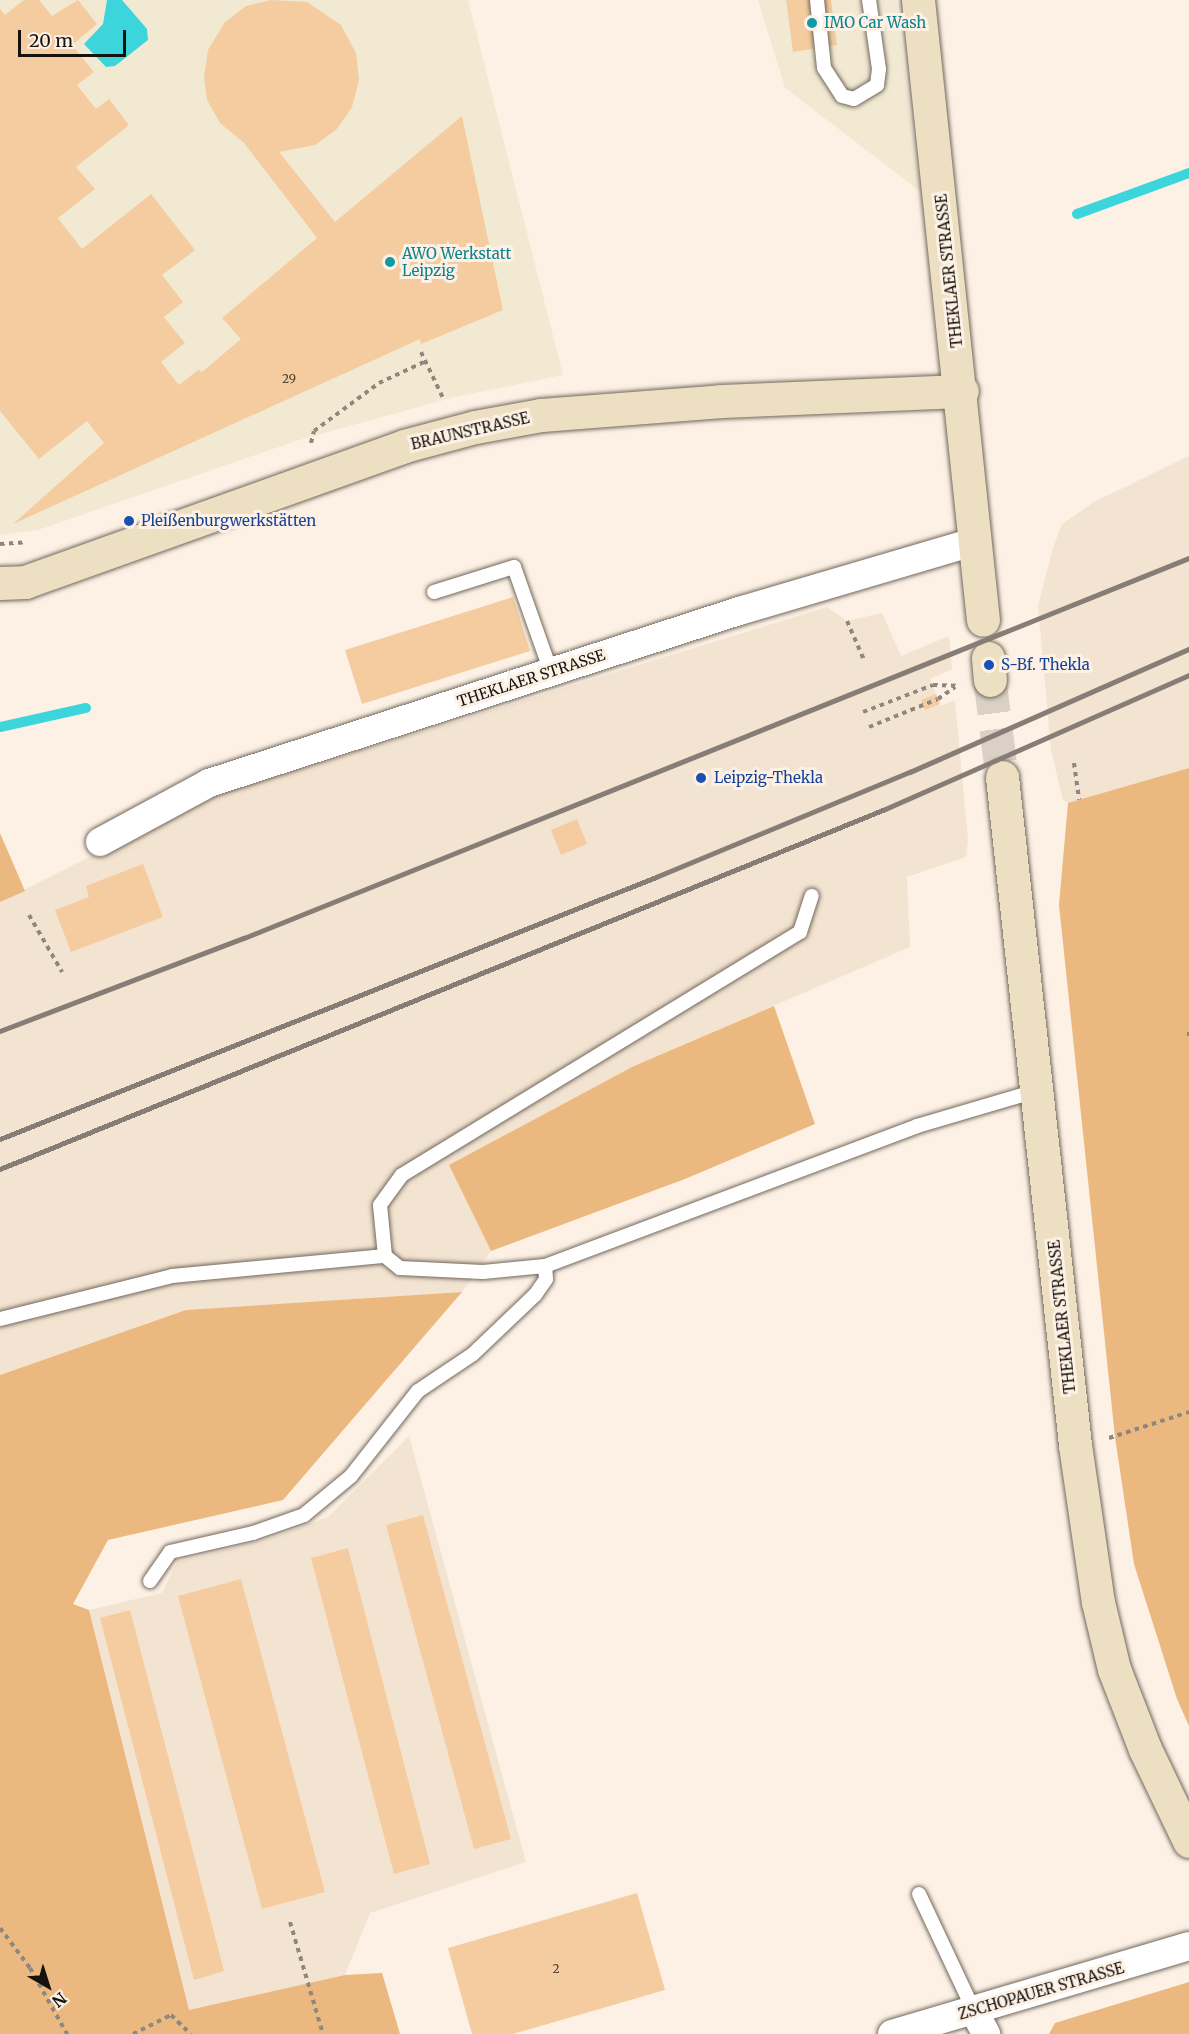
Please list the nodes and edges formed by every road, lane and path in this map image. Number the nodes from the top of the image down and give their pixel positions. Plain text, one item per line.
1 (817, 0) edge
2 (869, 0) edge
3 (918, 0) edge
4 (421, 352) dead end
5 (426, 361) junction
6 (962, 391) junction
7 (446, 404) dead end
8 (310, 443) dead end
9 (974, 542) junction
10 (0, 583) edge
11 (434, 592) dead end
12 (983, 620) dead end
13 (846, 621) dead end
14 (864, 660) dead end
15 (551, 672) junction
16 (933, 685) dead end
17 (957, 686) dead end
18 (863, 712) dead end
19 (869, 727) dead end
20 (1074, 763) dead end
21 (1002, 777) tunnel mouth
22 (1079, 800) dead end
23 (99, 842) dead end
24 (812, 896) dead end
25 (29, 915) dead end
26 (62, 972) dead end
27 (1189, 1032) edge
28 (1189, 1040) edge
29 (1038, 1091) junction
30 (385, 1256) junction
31 (545, 1266) junction
32 (0, 1319) edge
33 (1189, 1412) edge
34 (1075, 1444) junction
35 (150, 1581) dead end
36 (1189, 1841) edge
37 (919, 1894) dead end
38 (290, 1922) dead end
39 (0, 1928) edge
40 (1189, 1946) edge
41 (980, 2022) edge
42 (67, 2034) edge
43 (133, 2034) edge
44 (191, 2034) edge
45 (323, 2034) edge
46 (892, 2034) edge

1 - 2 lane
3 - 6 main road, THEKLAER STRASSE
4 - 5 path
5 - 7 path
5 - 8 path
6 - 9 main road, THEKLAER STRASSE
6 - 10 main road, BRAUNSTRASSE
9 - 12 main road, THEKLAER STRASSE
9 - 15 street, THEKLAER STRASSE
11 - 15 lane
13 - 14 path
15 - 23 street, THEKLAER STRASSE
16 - 18 path
17 - 19 path
20 - 22 path
21 - 29 main road, THEKLAER STRASSE
24 - 30 lane
25 - 26 path
27 - 28 path
29 - 31 lane
29 - 34 main road, THEKLAER STRASSE
30 - 31 lane
30 - 32 lane
31 - 35 lane
33 - 34 path
34 - 36 main road, THEKLAER STRASSE
37 - 41 lane
38 - 45 path
39 - 42 path
40 - 41 street, ZSCHOPAUER STRASSE
41 - 46 street, ZSCHOPAUER STRASSE
43 - 44 path

